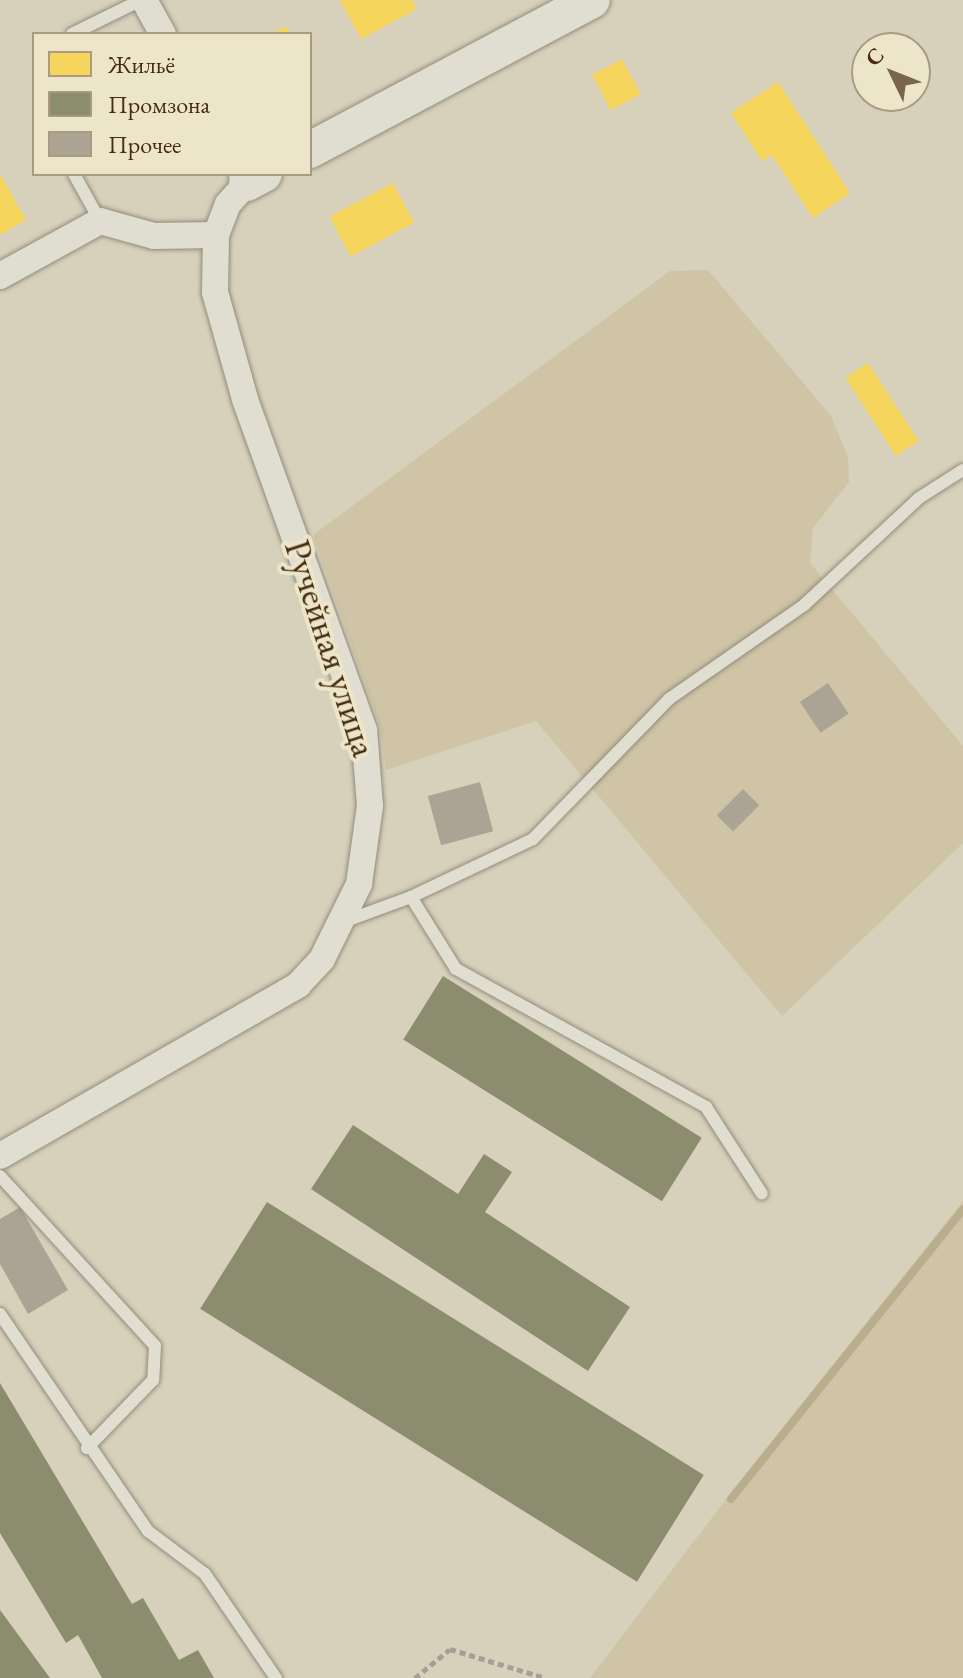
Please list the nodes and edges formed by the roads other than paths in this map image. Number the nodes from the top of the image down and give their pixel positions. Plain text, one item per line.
1 (143, 0) edge
2 (592, 0) edge
3 (76, 32) edge
4 (162, 32) edge
5 (312, 149) edge
6 (75, 176) edge
7 (251, 177) edge
8 (100, 221) junction
9 (216, 235) junction
10 (0, 276) edge
11 (963, 470) edge
12 (411, 897) junction
13 (343, 922) junction
14 (0, 1156) edge
15 (0, 1176) edge
16 (762, 1194) dead end
17 (0, 1314) edge
18 (87, 1448) junction
19 (276, 1678) edge

1 - 3 lane
1 - 4 street
2 - 5 street
6 - 8 lane
7 - 9 street, Ручейная улица
8 - 9 street
8 - 10 street
9 - 13 street, Ручейная улица
11 - 12 lane
12 - 13 lane
12 - 16 lane
13 - 14 street, Ручейная улица
15 - 18 lane
17 - 18 lane
18 - 19 lane

